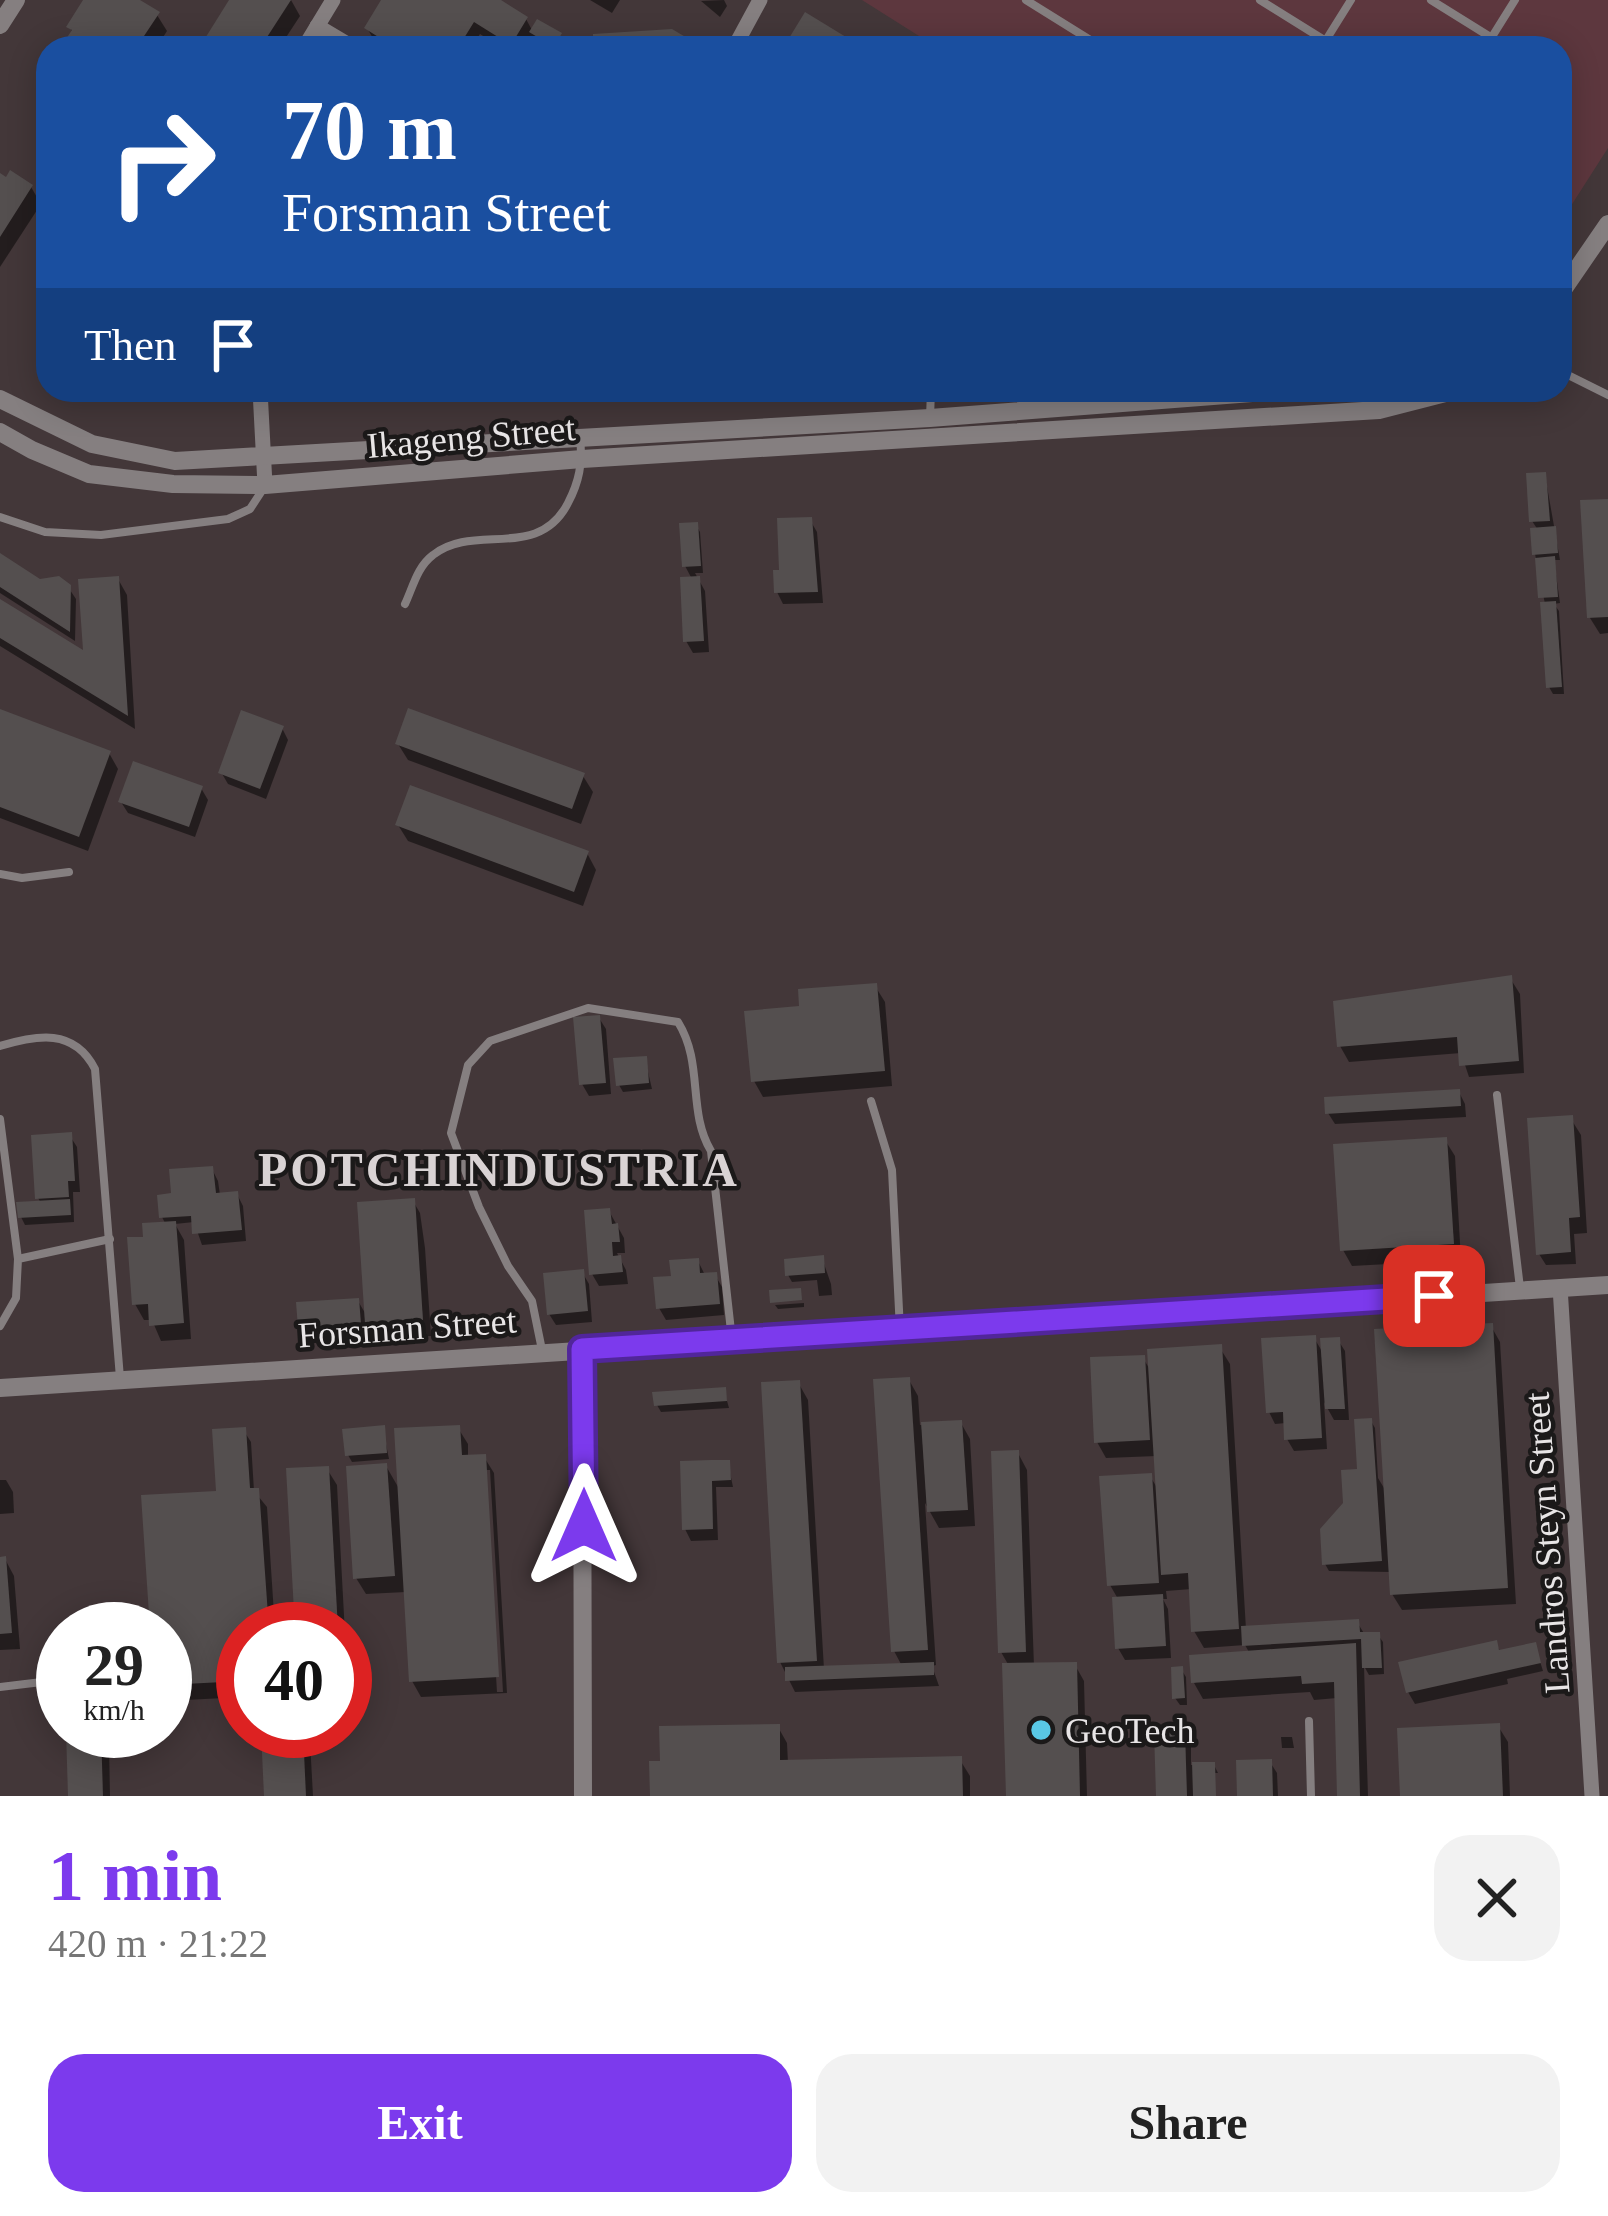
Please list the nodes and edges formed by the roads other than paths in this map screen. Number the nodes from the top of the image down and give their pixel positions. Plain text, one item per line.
1 (16, 0) edge
2 (334, 0) edge
3 (760, 0) edge
4 (1026, 0) edge
5 (1260, 0) edge
6 (1351, 0) edge
7 (1431, 0) edge
8 (1515, 0) edge
9 (0, 25) edge
10 (317, 26) junction
11 (311, 36) edge
12 (334, 36) edge
13 (740, 36) edge
14 (1084, 36) edge
15 (1312, 36) edge
16 (1328, 36) edge
17 (1489, 36) edge
18 (1493, 36) edge
19 (1608, 224) edge
20 (1572, 276) edge
21 (1572, 377) edge
22 (1608, 395) edge
23 (0, 399) edge
24 (261, 402) edge
25 (931, 402) edge
26 (1136, 402) edge
27 (1290, 402) edge
28 (1410, 402) edge
29 (1291, 416) junction
30 (930, 418) junction
31 (0, 432) edge
32 (580, 437) junction
33 (930, 440) junction
34 (490, 443) junction
35 (263, 455) junction
36 (582, 460) junction
37 (491, 467) junction
38 (265, 485) junction
39 (0, 518) edge
40 (406, 604) dead end
41 (70, 872) dead end
42 (0, 874) edge
43 (0, 1046) edge
44 (1498, 1095) dead end
45 (872, 1101) dead end
46 (0, 1119) edge
47 (110, 1240) junction
48 (18, 1259) junction
49 (1608, 1285) edge
50 (1560, 1287) junction
51 (1520, 1290) junction
52 (0, 1326) edge
53 (901, 1331) junction
54 (732, 1341) junction
55 (582, 1349) junction
56 (542, 1352) junction
57 (120, 1380) junction
58 (0, 1388) edge
59 (36, 1683) edge
60 (0, 1687) edge
61 (1309, 1721) dead end
62 (583, 1796) edge
63 (1311, 1796) edge
64 (1592, 1796) edge

1 - 9 street
2 - 10 street
3 - 13 street
4 - 14 lane
5 - 15 lane
6 - 16 lane
7 - 17 lane
8 - 18 lane
10 - 11 street
10 - 12 street
19 - 20 street
21 - 22 lane
23 - 35 street, Ikageng Street
24 - 35 street
25 - 30 lane
26 - 30 street, Ikageng Street
27 - 29 lane
28 - 29 street, Ikageng Street
29 - 33 street, Ikageng Street
30 - 32 street, Ikageng Street
30 - 33 lane
31 - 38 street, Ikageng Street
32 - 34 street, Ikageng Street
32 - 36 lane
33 - 36 street, Ikageng Street
34 - 35 street, Ikageng Street
34 - 37 street
35 - 38 street
36 - 37 street, Ikageng Street
36 - 40 lane
37 - 38 street, Ikageng Street
38 - 39 lane
41 - 42 lane
43 - 47 lane
44 - 51 lane
45 - 53 lane
46 - 48 lane
47 - 48 lane
47 - 57 lane
48 - 52 lane
49 - 50 street, Forsman Street
50 - 51 street, Forsman Street
50 - 64 street, Landros Steyn Street
51 - 53 street, Forsman Street
53 - 54 street, Forsman Street
54 - 55 street, Forsman Street
54 - 56 lane
55 - 56 street, Forsman Street
55 - 62 street
56 - 57 street, Forsman Street
57 - 58 street, Forsman Street
59 - 60 lane
61 - 63 lane

